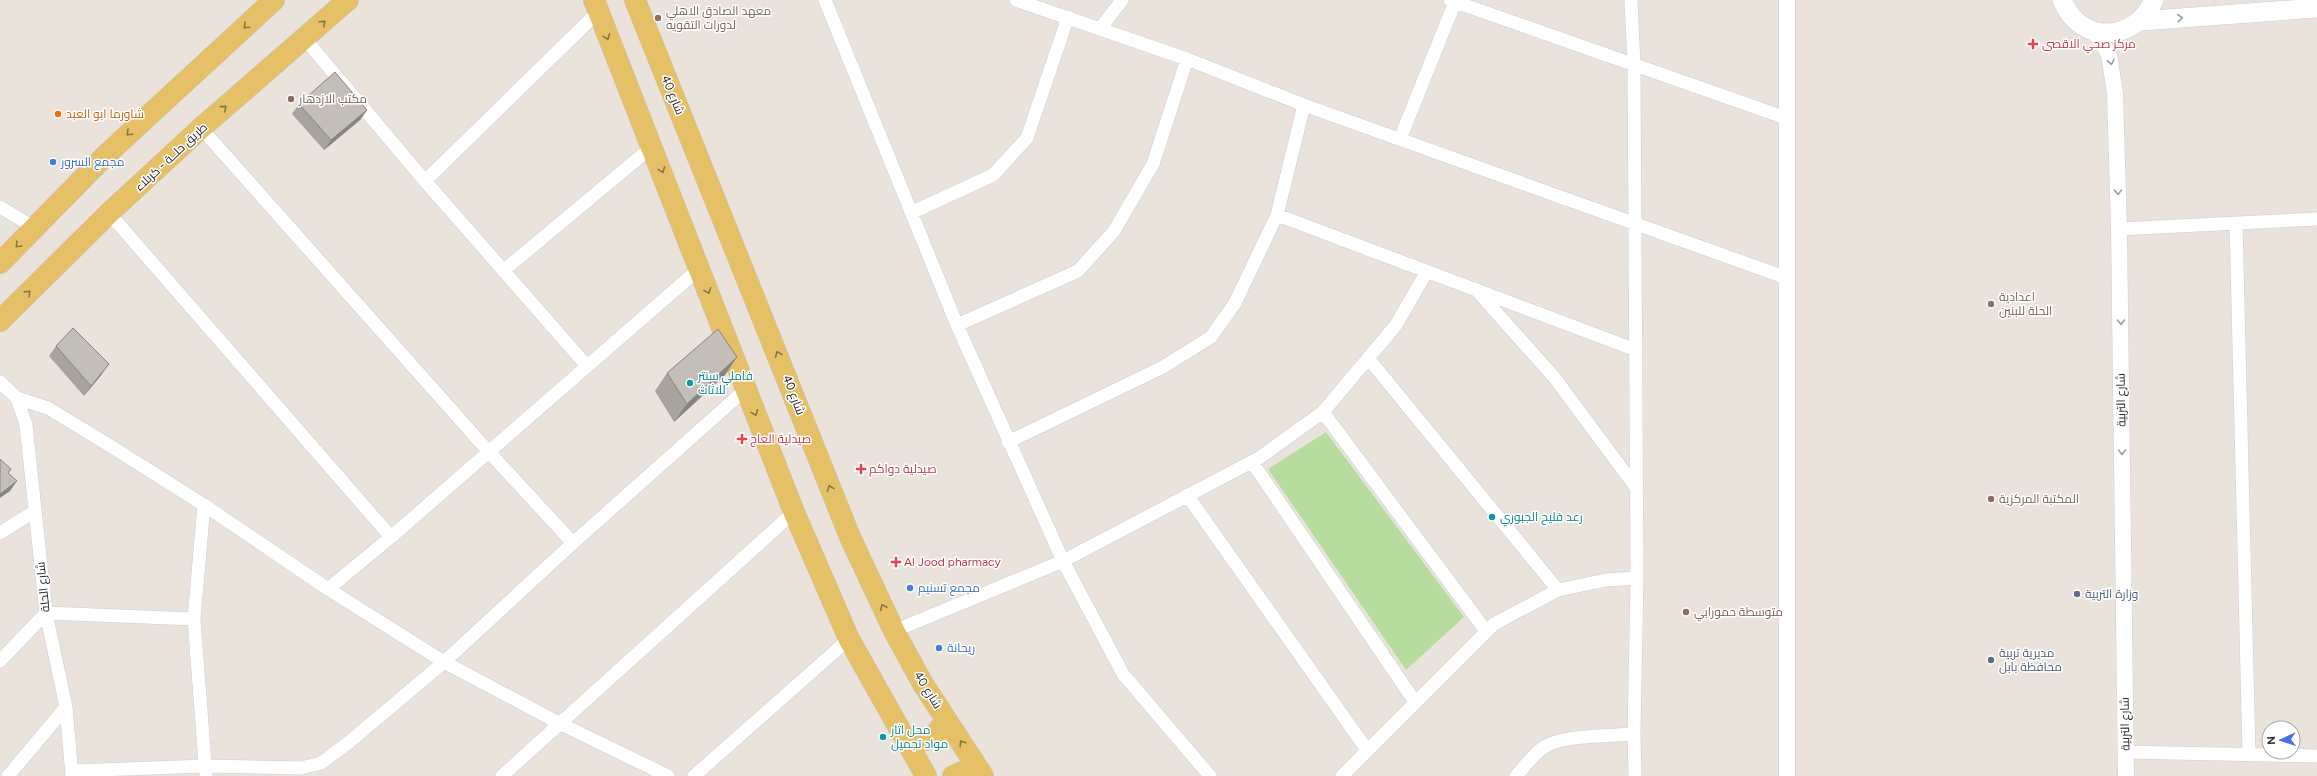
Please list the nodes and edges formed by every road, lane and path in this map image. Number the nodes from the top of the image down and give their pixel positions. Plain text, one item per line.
1 (274, 0) edge
2 (348, 0) edge
3 (635, 0) edge
4 (825, 0) edge
5 (1016, 0) edge
6 (1122, 0) edge
7 (1631, 0) edge
8 (1787, 0) edge
9 (2062, 0) edge
10 (2154, 0) edge
11 (1452, 1) edge
12 (596, 6) edge
13 (1482, 6) edge
14 (2317, 8) edge
15 (1068, 17) junction
16 (2141, 21) junction
17 (1100, 29) junction
18 (2091, 30) junction
19 (305, 39) junction
20 (1187, 59) junction
21 (1634, 66) junction
22 (1304, 105) junction
23 (1786, 118) junction
24 (201, 128) junction
25 (1400, 139) junction
26 (653, 146) junction
27 (425, 181) junction
28 (0, 207) edge
29 (913, 212) junction
30 (109, 213) junction
31 (1278, 216) junction
32 (2317, 219) edge
33 (1635, 223) junction
34 (2236, 223) junction
35 (35, 228) junction
36 (2119, 229) junction
37 (0, 263) edge
38 (699, 269) junction
39 (503, 271) junction
40 (1426, 273) junction
41 (1787, 278) junction
42 (1478, 292) junction
43 (0, 321) edge
44 (957, 325) junction
45 (1636, 350) junction
46 (1368, 358) junction
47 (587, 366) junction
48 (0, 382) edge
49 (746, 389) junction
50 (17, 398) junction
51 (1323, 412) junction
52 (1008, 442) junction
53 (488, 451) junction
54 (1252, 462) junction
55 (1637, 489) junction
56 (1187, 495) junction
57 (204, 505) junction
58 (35, 511) junction
59 (794, 512) junction
60 (0, 533) edge
61 (391, 537) junction
62 (573, 543) junction
63 (1063, 561) junction
64 (1637, 578) junction
65 (328, 589) junction
66 (1558, 590) junction
67 (46, 613) junction
68 (194, 619) junction
69 (894, 631) junction
70 (1486, 631) junction
71 (849, 639) junction
72 (0, 660) edge
73 (444, 662) junction
74 (1416, 702) junction
75 (66, 707) junction
76 (946, 720) junction
77 (559, 723) junction
78 (1634, 734) junction
79 (907, 744) junction
80 (1367, 750) junction
81 (2126, 752) junction
82 (2249, 754) junction
83 (2317, 756) edge
84 (206, 771) edge
85 (981, 773) edge
86 (72, 774) edge
87 (8, 776) edge
88 (502, 776) edge
89 (668, 776) edge
90 (694, 776) edge
91 (926, 776) edge
92 (953, 776) edge
93 (1210, 776) edge
94 (1342, 776) edge
95 (1516, 776) edge
96 (1635, 776) edge
97 (1787, 776) edge
98 (2126, 776) edge

1 -> 35 main road
19 -> 2 main road, طريق حلــة - كربلاء
69 -> 3 main road, شارع 40
4 - 29 street
5 - 15 street
6 - 17 street
7 - 21 street
8 - 23 street
9 - 18 main road
10 - 16 main road
11 - 13 street
11 - 25 street
12 -> 26 main road
12 - 27 street
13 - 21 street
16 -> 14 main road
15 - 17 street
15 - 29 street
16 - 18 main road
17 - 20 street
18 -> 36 street, شارع التربية
24 -> 19 main road, طريق حلــة - كربلاء
19 - 27 street
20 - 22 street
20 - 44 street
21 - 23 street
21 - 33 street
22 - 25 street
22 - 31 street
23 - 41 street
24 - 30 main road, طريق حلــة - كربلاء
24 - 53 street
25 - 33 street
26 -> 38 main road
26 - 39 street
27 - 39 street
28 - 35 street
29 - 44 street
43 -> 30 main road, طريق حلــة - كربلاء
30 - 61 street
31 - 40 street
31 - 52 street
32 - 34 street
33 - 41 street
33 - 45 street
34 - 36 street
34 - 82 street
35 -> 37 main road
36 -> 81 street, شارع التربية
38 - 47 street
38 -> 49 main road
39 - 47 street
40 - 42 street
40 - 46 street
41 - 97 street
42 - 45 street
42 - 55 street
44 - 52 street
45 - 55 street
46 - 51 street
46 - 66 street
47 - 53 street
48 - 50 street
49 -> 59 main road
49 - 62 street
50 - 57 street
50 - 58 street, شارع الحلة
51 - 54 street
51 - 70 street
52 - 63 street
53 - 61 street
53 - 62 street
54 - 56 street
54 - 74 street
55 - 64 street
56 - 63 street
56 - 80 street
57 - 65 street
57 - 68 street
58 - 60 street
58 - 67 street, شارع الحلة
59 - 71 main road
59 - 77 street
61 - 65 street
62 - 73 street
63 - 69 street
63 - 93 street
64 - 66 street
64 - 78 street
65 - 73 street
66 - 70 street
67 - 68 street
67 - 72 street
67 - 75 street, شارع الحلة
68 - 84 street
69 - 76 main road, شارع 40
70 - 74 street
71 - 79 main road
71 - 90 street
73 - 77 street
73 - 84 street
74 - 80 street
75 - 86 street, شارع الحلة
75 - 87 street
76 - 79 main road
85 -> 76 main road, شارع 40
77 - 88 street
77 - 89 street
78 - 95 street
78 - 96 street
79 - 91 main road
80 - 94 street
81 - 82 street
81 - 98 street, شارع التربية
82 - 83 street
84 - 86 street
85 - 92 main road

